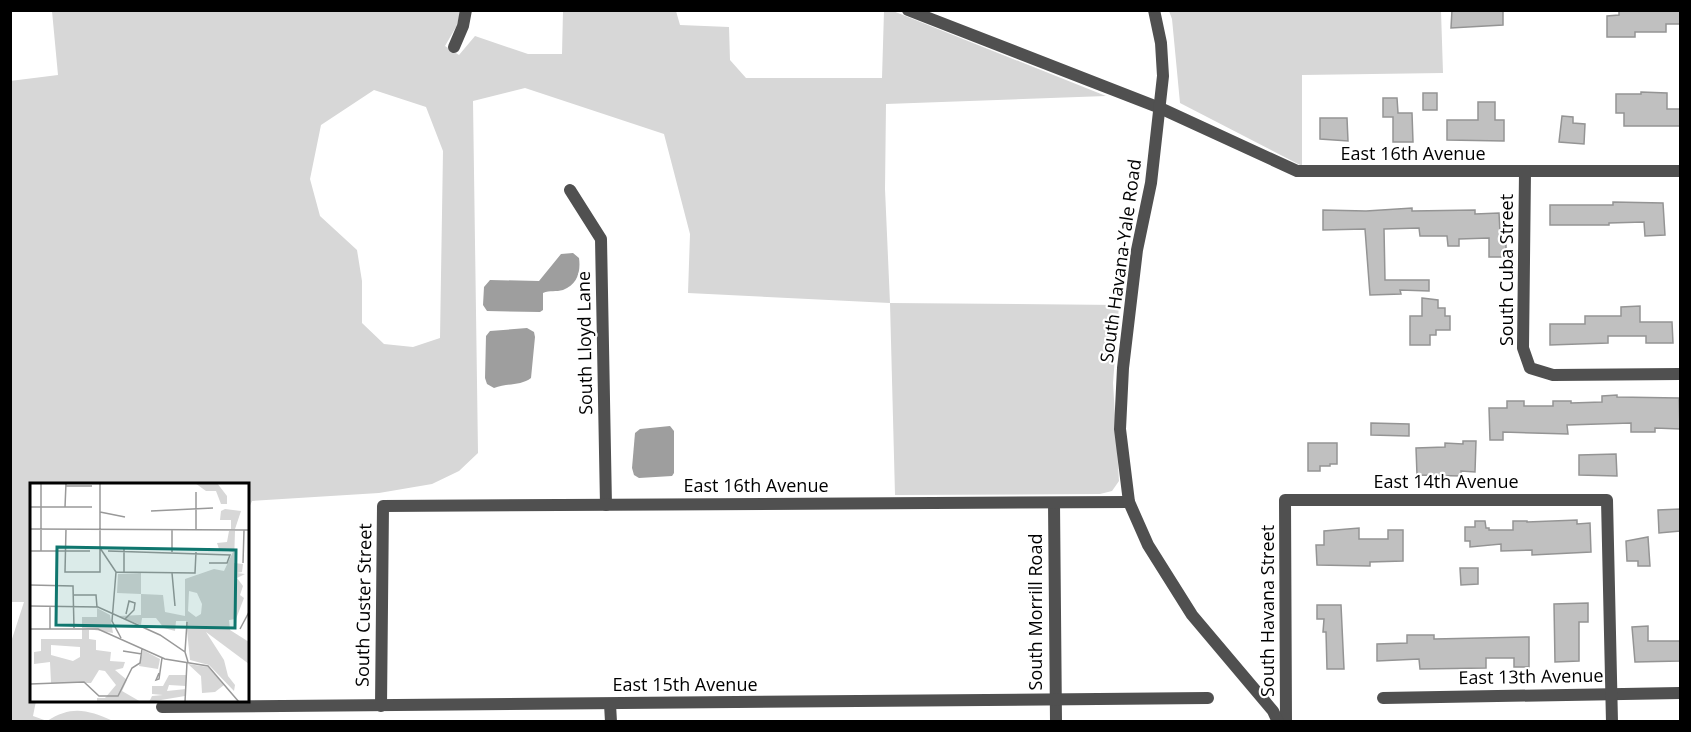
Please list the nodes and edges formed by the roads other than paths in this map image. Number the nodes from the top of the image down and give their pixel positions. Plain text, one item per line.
1 (466, 10) edge
2 (908, 10) edge
3 (1154, 10) edge
4 (454, 47) dead end
5 (1160, 108) junction
6 (1680, 171) edge
7 (1525, 172) junction
8 (570, 190) dead end
9 (1680, 374) edge
10 (1285, 500) joint
11 (1129, 501) junction
12 (1053, 503) junction
13 (606, 505) junction
14 (383, 506) joint
15 (1680, 693) edge
16 (1611, 694) junction
17 (1208, 698) dead end
18 (1383, 698) dead end
19 (1055, 701) junction
20 (610, 704) junction
21 (381, 705) junction
22 (162, 707) dead end
23 (611, 722) edge
24 (1056, 722) edge
25 (1278, 722) edge
26 (1286, 722) edge
27 (1612, 722) edge

1 - 4 street
2 - 5 street, East 16th Avenue
3 - 5 street, South Havana-Yale Road
5 - 7 street, East 16th Avenue
5 - 11 street, South Havana-Yale Road
6 - 7 street, East 16th Avenue
7 - 9 street, South Cuba Street
8 - 13 street, South Lloyd Lane
10 - 16 street, East 14th Avenue
10 - 26 street, South Havana Street
11 - 12 street, East 16th Avenue
11 - 25 street, South Havana-Yale Road
12 - 13 street, East 16th Avenue
12 - 19 street, South Morrill Road
13 - 14 street, East 16th Avenue
14 - 21 street, South Custer Street
15 - 16 street, East 13th Avenue
16 - 18 street, East 13th Avenue
16 - 27 street
17 - 19 street, East 15th Avenue
19 - 20 street, East 15th Avenue
19 - 24 street, South Morrill Road
20 - 21 street, East 15th Avenue
20 - 23 street
21 - 22 street, East 15th Avenue

